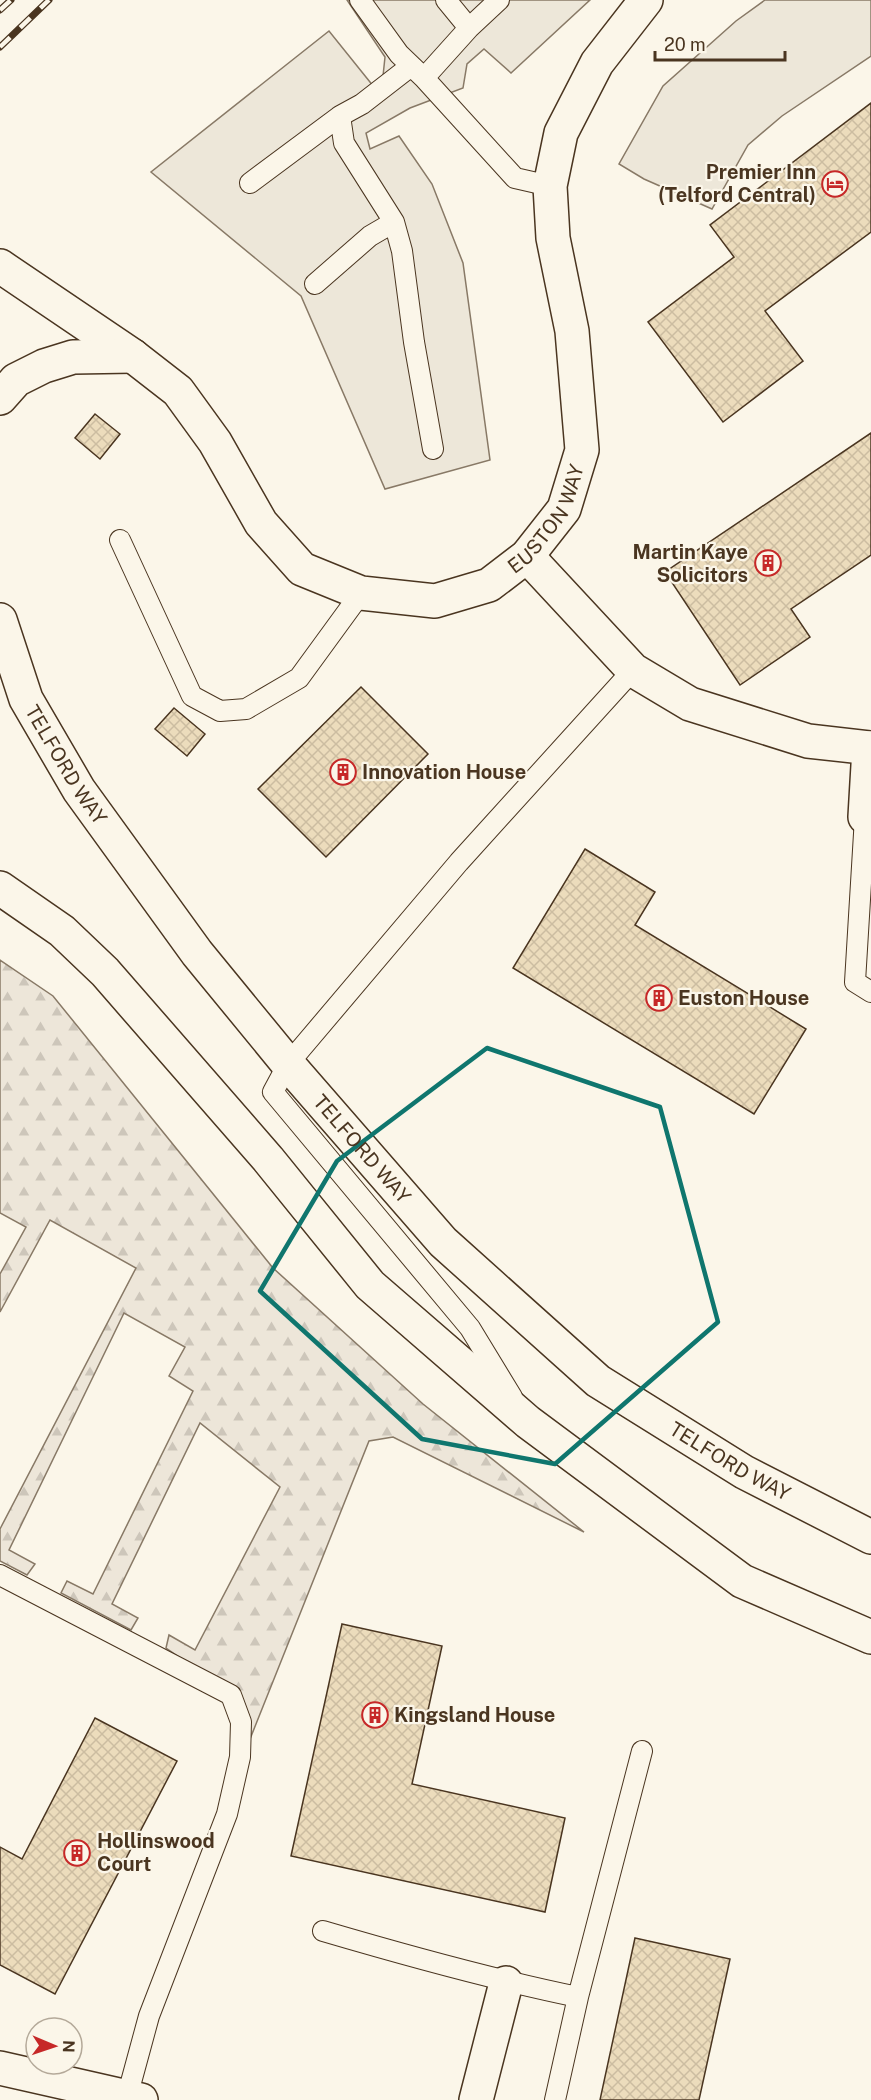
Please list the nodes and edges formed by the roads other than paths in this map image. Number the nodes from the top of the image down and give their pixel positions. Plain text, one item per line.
1 (360, 0) edge
2 (447, 0) edge
3 (499, 0) edge
4 (646, 0) edge
5 (469, 28) junction
6 (418, 72) junction
7 (340, 116) junction
8 (250, 183) dead end
9 (550, 186) junction
10 (394, 222) junction
11 (0, 266) edge
12 (315, 284) dead end
13 (133, 356) junction
14 (0, 398) edge
15 (433, 449) dead end
16 (120, 540) dead end
17 (527, 556) junction
18 (361, 593) junction
19 (0, 620) edge
20 (633, 670) junction
21 (870, 748) edge
22 (865, 817) joint
23 (0, 888) edge
24 (871, 992) edge
25 (288, 1064) junction
26 (528, 1422) junction
27 (871, 1537) edge
28 (0, 1575) edge
29 (871, 1636) edge
30 (642, 1751) dead end
31 (323, 1931) dead end
32 (506, 1983) junction
33 (578, 1996) junction
34 (0, 2068) edge
35 (134, 2098) edge
36 (476, 2100) edge
37 (555, 2100) edge

1 - 6 lane
2 - 5 lane
3 - 5 lane
4 - 9 main road, EUSTON WAY
5 - 6 lane
6 - 7 lane
6 - 9 lane
7 - 8 lane
7 - 10 lane
9 - 17 main road, EUSTON WAY
10 - 12 lane
10 - 15 lane
11 - 13 main road, EUSTON WAY
13 - 14 main road
13 - 18 main road, EUSTON WAY
16 - 18 lane
17 - 18 main road, EUSTON WAY
17 - 20 main road
19 - 25 main road, TELFORD WAY
20 - 21 main road
20 - 25 lane
21 - 22 main road
22 - 24 lane
23 - 26 main road
25 - 26 lane
25 - 27 main road, TELFORD WAY
26 - 29 main road
28 - 35 lane
30 - 33 lane
31 - 32 lane
32 - 33 lane
32 - 36 main road
33 - 37 lane
34 - 35 main road

